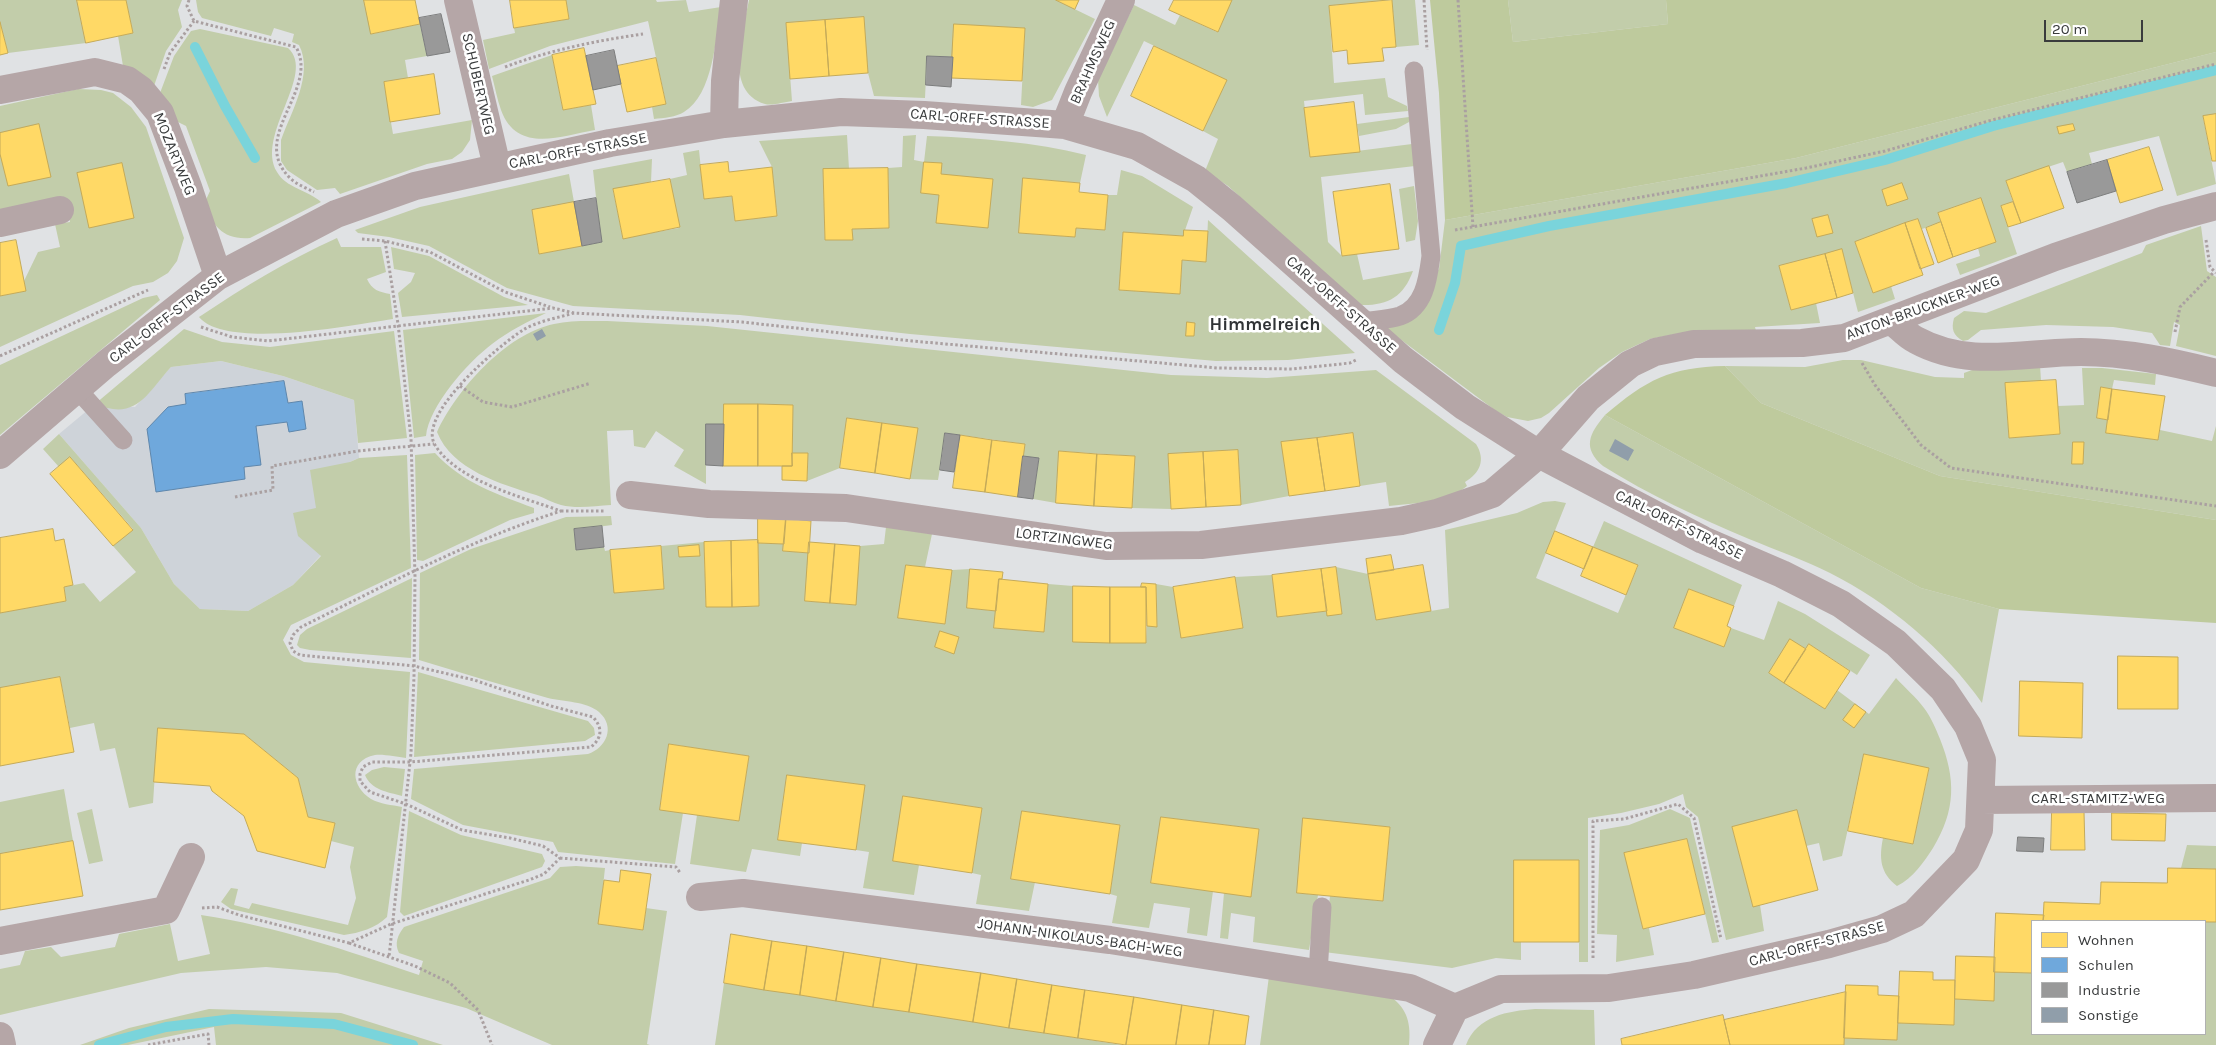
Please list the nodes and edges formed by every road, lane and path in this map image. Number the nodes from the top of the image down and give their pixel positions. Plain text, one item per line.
1 (189, 0) edge
2 (458, 0) edge
3 (734, 0) edge
4 (1121, 0) edge
5 (1458, 0) edge
6 (194, 21) junction
7 (643, 34) dead end
8 (2216, 64) edge
9 (1414, 71) dead end
10 (476, 78) junction
11 (0, 90) edge
12 (152, 100) junction
13 (724, 124) junction
14 (1065, 125) junction
15 (497, 167) junction
16 (320, 195) dead end
17 (2216, 206) edge
18 (60, 210) dead end
19 (0, 223) edge
20 (1473, 227) junction
21 (1448, 231) dead end
22 (357, 238) dead end
23 (385, 241) junction
24 (2214, 272) dead end
25 (218, 276) junction
26 (142, 293) dead end
27 (553, 308) junction
28 (574, 314) junction
29 (1892, 321) junction
30 (1361, 322) junction
31 (398, 324) junction
32 (204, 329) dead end
33 (1389, 346) junction
34 (0, 356) edge
35 (1861, 362) dead end
36 (2169, 362) junction
37 (2216, 373) edge
38 (591, 383) dead end
39 (460, 386) junction
40 (77, 389) junction
41 (123, 440) dead end
42 (434, 444) junction
43 (411, 446) junction
44 (1539, 454) junction
45 (0, 455) edge
46 (630, 495) joint
47 (235, 497) dead end
48 (2216, 506) edge
49 (561, 511) junction
50 (415, 570) junction
51 (414, 666) junction
52 (410, 762) junction
53 (2216, 798) edge
54 (1981, 800) junction
55 (406, 804) junction
56 (191, 857) dead end
57 (560, 858) junction
58 (700, 897) joint
59 (1322, 907) dead end
60 (166, 910) junction
61 (392, 924) junction
62 (0, 941) edge
63 (349, 943) junction
64 (1723, 947) dead end
65 (389, 957) junction
66 (1593, 967) dead end
67 (1318, 974) junction
68 (1455, 1008) junction
69 (0, 1036) edge
70 (492, 1044) edge
71 (2, 1045) edge
72 (148, 1045) edge
73 (209, 1045) edge
74 (1437, 1045) edge

1 - 6 path
2 - 10 street, SCHUBERTWEG
3 - 13 street
4 - 14 street, BRAHMSWEG
5 - 20 path
6 - 12 path
6 - 16 path
7 - 10 path
8 - 20 path
9 - 30 lane
10 - 15 street, SCHUBERTWEG
11 - 12 street, MOZARTWEG
12 - 25 street, MOZARTWEG
13 - 14 street, CARL-ORFF-STRASSE
13 - 15 street, CARL-ORFF-STRASSE
14 - 30 street, CARL-ORFF-STRASSE
15 - 25 street, CARL-ORFF-STRASSE
17 - 29 street, ANTON-BRUCKNER-WEG
18 - 19 street
20 - 21 path
22 - 23 path
23 - 27 path
23 - 31 path
24 - 36 path
25 - 40 street, CARL-ORFF-STRASSE
26 - 34 path
27 - 28 path
27 - 31 path
28 - 33 path
28 - 39 path
29 - 36 street
29 - 44 street, ANTON-BRUCKNER-WEG
30 - 33 street, CARL-ORFF-STRASSE
31 - 32 path
31 - 43 path
33 - 44 street, CARL-ORFF-STRASSE
35 - 48 path
36 - 37 street
38 - 39 path
39 - 42 path
40 - 41 lane
40 - 45 street, CARL-ORFF-STRASSE
42 - 43 path
42 - 49 path
43 - 47 path
43 - 50 path
44 - 46 street, LORTZINGWEG
44 - 54 street, CARL-ORFF-STRASSE
46 - 49 path
49 - 50 path
50 - 51 path
50 - 51 path
51 - 52 path
51 - 52 path
52 - 55 path
52 - 55 path
53 - 54 street, CARL-STAMITZ-WEG
54 - 68 street, CARL-ORFF-STRASSE
55 - 57 path
55 - 61 path
56 - 60 street
57 - 58 path
57 - 61 path
58 - 67 street, JOHANN-NIKOLAUS-BACH-WEG
59 - 67 lane
60 - 62 street
60 - 63 path
61 - 63 path
61 - 65 path
63 - 65 path
64 - 66 path
65 - 70 path
67 - 68 street, JOHANN-NIKOLAUS-BACH-WEG
68 - 74 street
69 - 71 street
72 - 73 path

